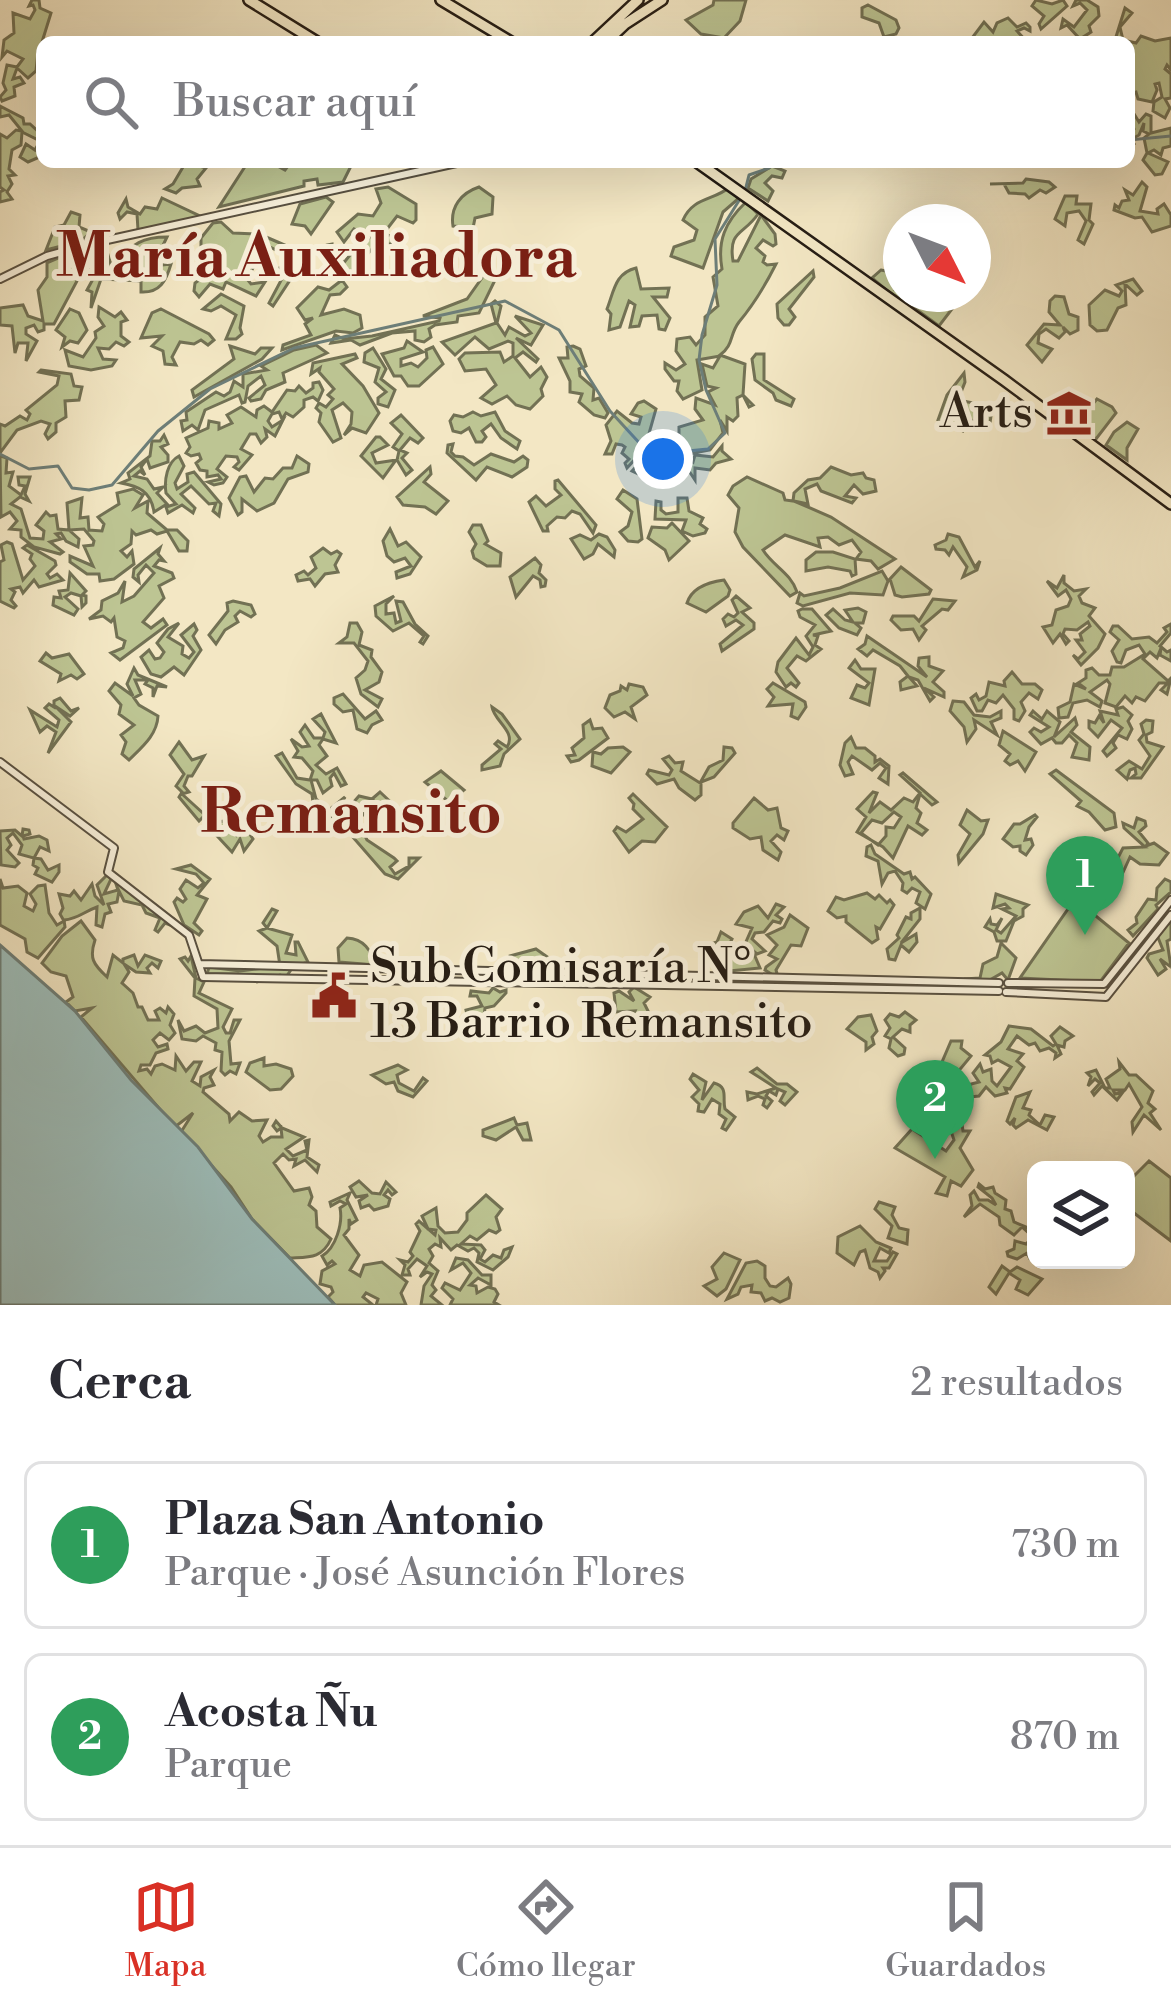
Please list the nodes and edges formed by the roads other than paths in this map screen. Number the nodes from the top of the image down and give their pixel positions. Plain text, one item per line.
1 (249, 0) edge
2 (441, 0) edge
3 (640, 0) edge
4 (662, 0) edge
5 (625, 24) junction
6 (307, 36) edge
7 (502, 36) edge
8 (600, 36) edge
9 (613, 36) edge
10 (433, 168) edge
11 (706, 168) edge
12 (0, 279) edge
13 (1171, 504) edge
14 (0, 761) edge
15 (1171, 900) edge
16 (1171, 915) edge
17 (1130, 951) junction
18 (1138, 957) junction
19 (197, 964) junction
20 (1003, 987) junction

1 - 6 main road
2 - 7 main road
3 - 5 main road
3 - 8 main road
4 - 5 main road
5 - 9 main road
10 - 12 street
11 - 13 main road
14 - 19 street
15 - 17 street
16 - 18 street
17 - 18 street
17 - 20 street
18 - 20 street
19 - 20 street
19 - 20 street

